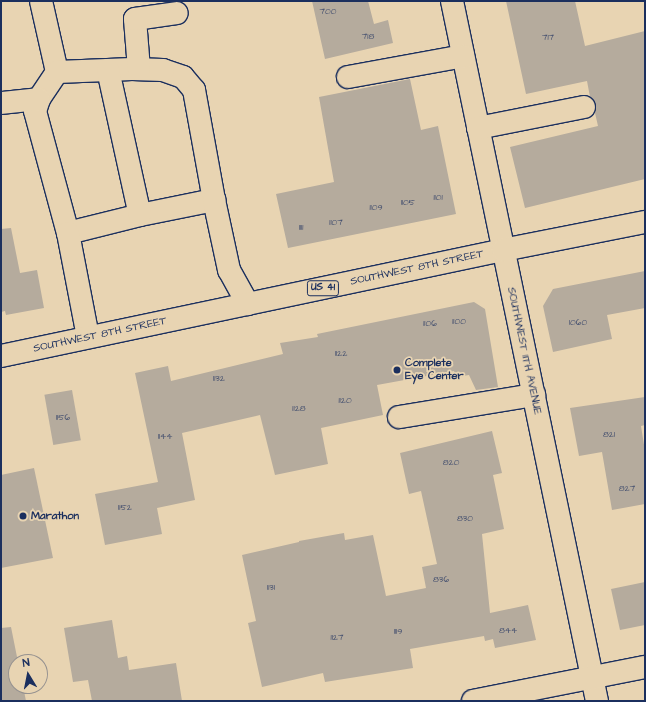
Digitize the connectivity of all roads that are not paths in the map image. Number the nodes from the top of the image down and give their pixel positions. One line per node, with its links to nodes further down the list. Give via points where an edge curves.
1 (41, 1): 7 (street)
2 (452, 1): 4 (street, SOUTHWEST 11TH AVENUE)
3 (177, 13): 5 (street, via 135,19)
4 (463, 56): 8 (street); 12 (street, SOUTHWEST 11TH AVENUE)
5 (139, 69): 6 (street); 13 (street, via 163,70 182,77 194,90)
6 (108, 70): 7 (street); 14 (street)
7 (57, 72): 9 (street)
8 (348, 77)
9 (38, 99): 10 (street); 16 (street, via 35,111)
10 (1, 103)
11 (584, 107): 12 (street)
12 (478, 128): 17 (street, SOUTHWEST 11TH AVENUE)
13 (214, 200): 14 (street); 18 (street, via 229,270)
14 (140, 215): 16 (street)
15 (645, 222): 17 (street, SOUTHWEST 8TH STREET / US 41)
16 (68, 233): 19 (street)
17 (503, 250): 18 (street, SOUTHWEST 8TH STREET / US 41); 21 (street, SOUTHWEST 11TH AVENUE)
18 (248, 304): 19 (street, SOUTHWEST 8TH STREET / US 41)
19 (88, 337): 20 (street, SOUTHWEST 8TH STREET / US 41)
20 (1, 356)
21 (534, 395): 22 (street); 24 (street, SOUTHWEST 11TH AVENUE)
22 (399, 417)
23 (645, 667): 24 (street)
24 (592, 678): 25 (street); 26 (street, SOUTHWEST 11TH AVENUE)
25 (474, 701)
26 (596, 701)

